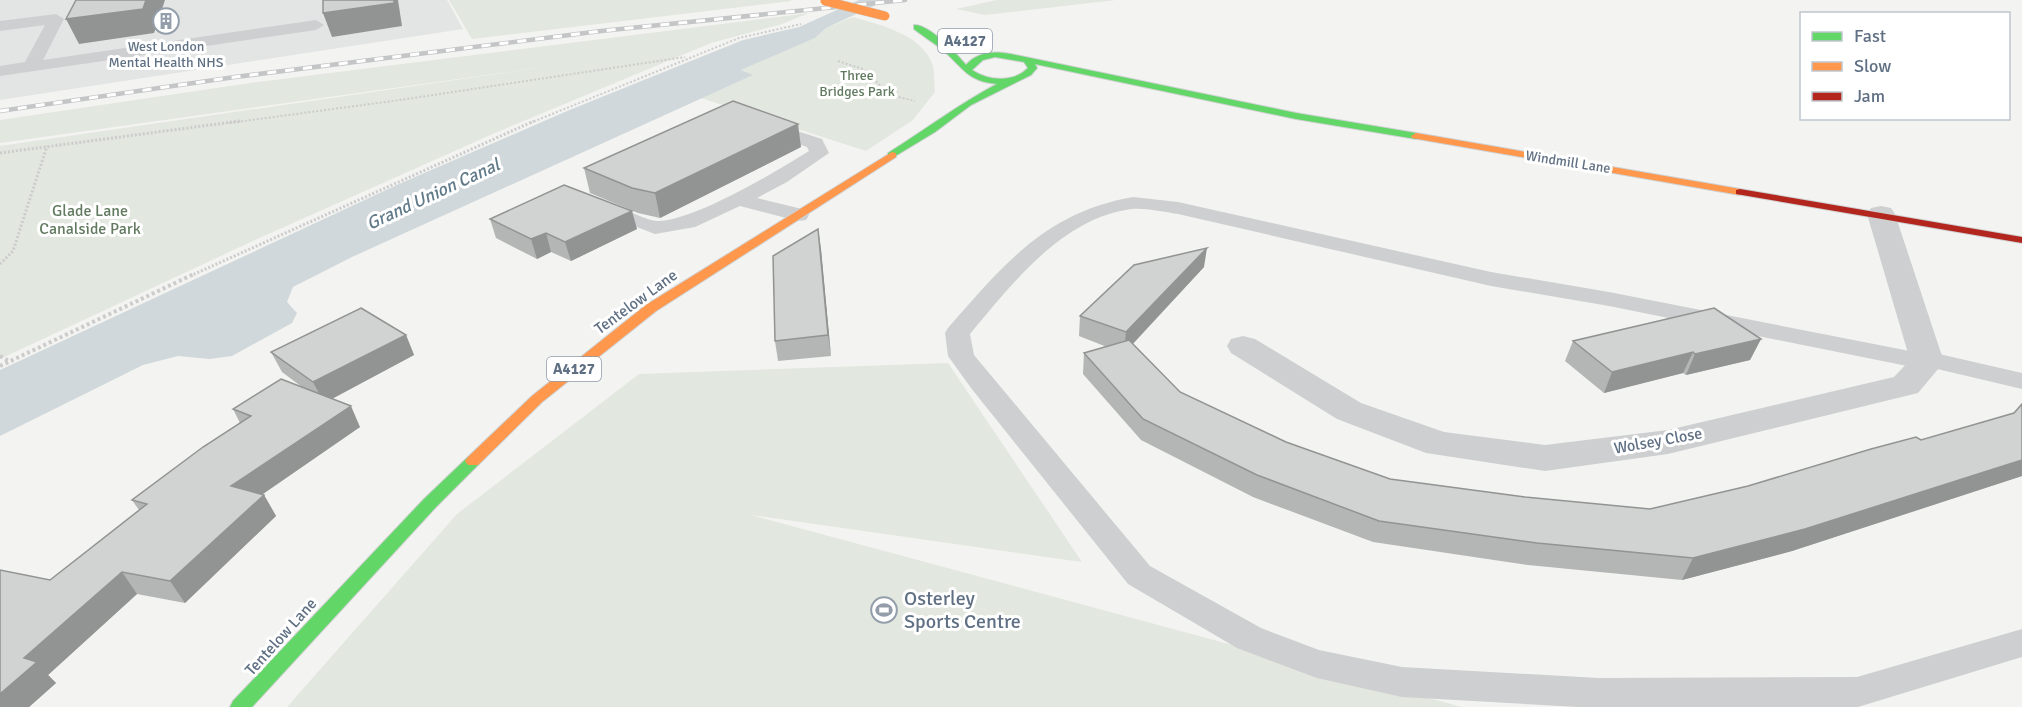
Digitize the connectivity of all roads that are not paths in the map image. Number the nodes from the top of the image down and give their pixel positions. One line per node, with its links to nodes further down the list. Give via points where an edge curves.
1 (823, 1): 4 (main road, A4127, bridge)
2 (316, 25): 8 (lane)
3 (0, 26): 8 (lane, via 56,19)
4 (917, 27): 5 (main road, A4127); 10 (main road, A4127)
5 (951, 37)
6 (973, 43): 7 (main road, Windmill Lane / A4127)
7 (1020, 58): 10 (main road, A4127, via 981,58 970,63); 11 (main road, via 1033,68); 12 (main road, Windmill Lane)
8 (30, 66): 9 (lane)
9 (0, 71)
10 (972, 73): 13 (main road, A4127, via 997,81); 14 (main road, A4127)
11 (1028, 74): 12 (main road, Windmill Lane); 13 (main road, A4127)
12 (1115, 76): 18 (main road, Windmill Lane, via 1296,116)
13 (1014, 80): 14 (main road, Tentelow Lane / A4127)
14 (968, 104): 19 (main road, Tentelow Lane / A4127)
15 (746, 120): 16 (lane, via 815,143 819,153)
16 (738, 199): 17 (lane, via 698,218 656,228); 19 (lane)
17 (585, 200)
18 (1881, 214): 20 (main road, Windmill Lane); 22 (street)
19 (798, 216): 25 (main road, Tentelow Lane / A4127, via 651,308 537,399 430,503)
20 (2022, 240)
21 (1243, 346): 22 (street, Wolsey Close, via 1349,411 1439,444 1545,458 1668,442 1906,385)
22 (1927, 361): 23 (lane); 24 (lane, via 1491,279 1178,208 1132,203 1076,222 1040,244 957,333 961,356 980,382 1139,575 1249,638 1317,664 1402,682 1599,693 1857,692)
23 (2022, 381)
24 (2022, 643)
25 (240, 707)

